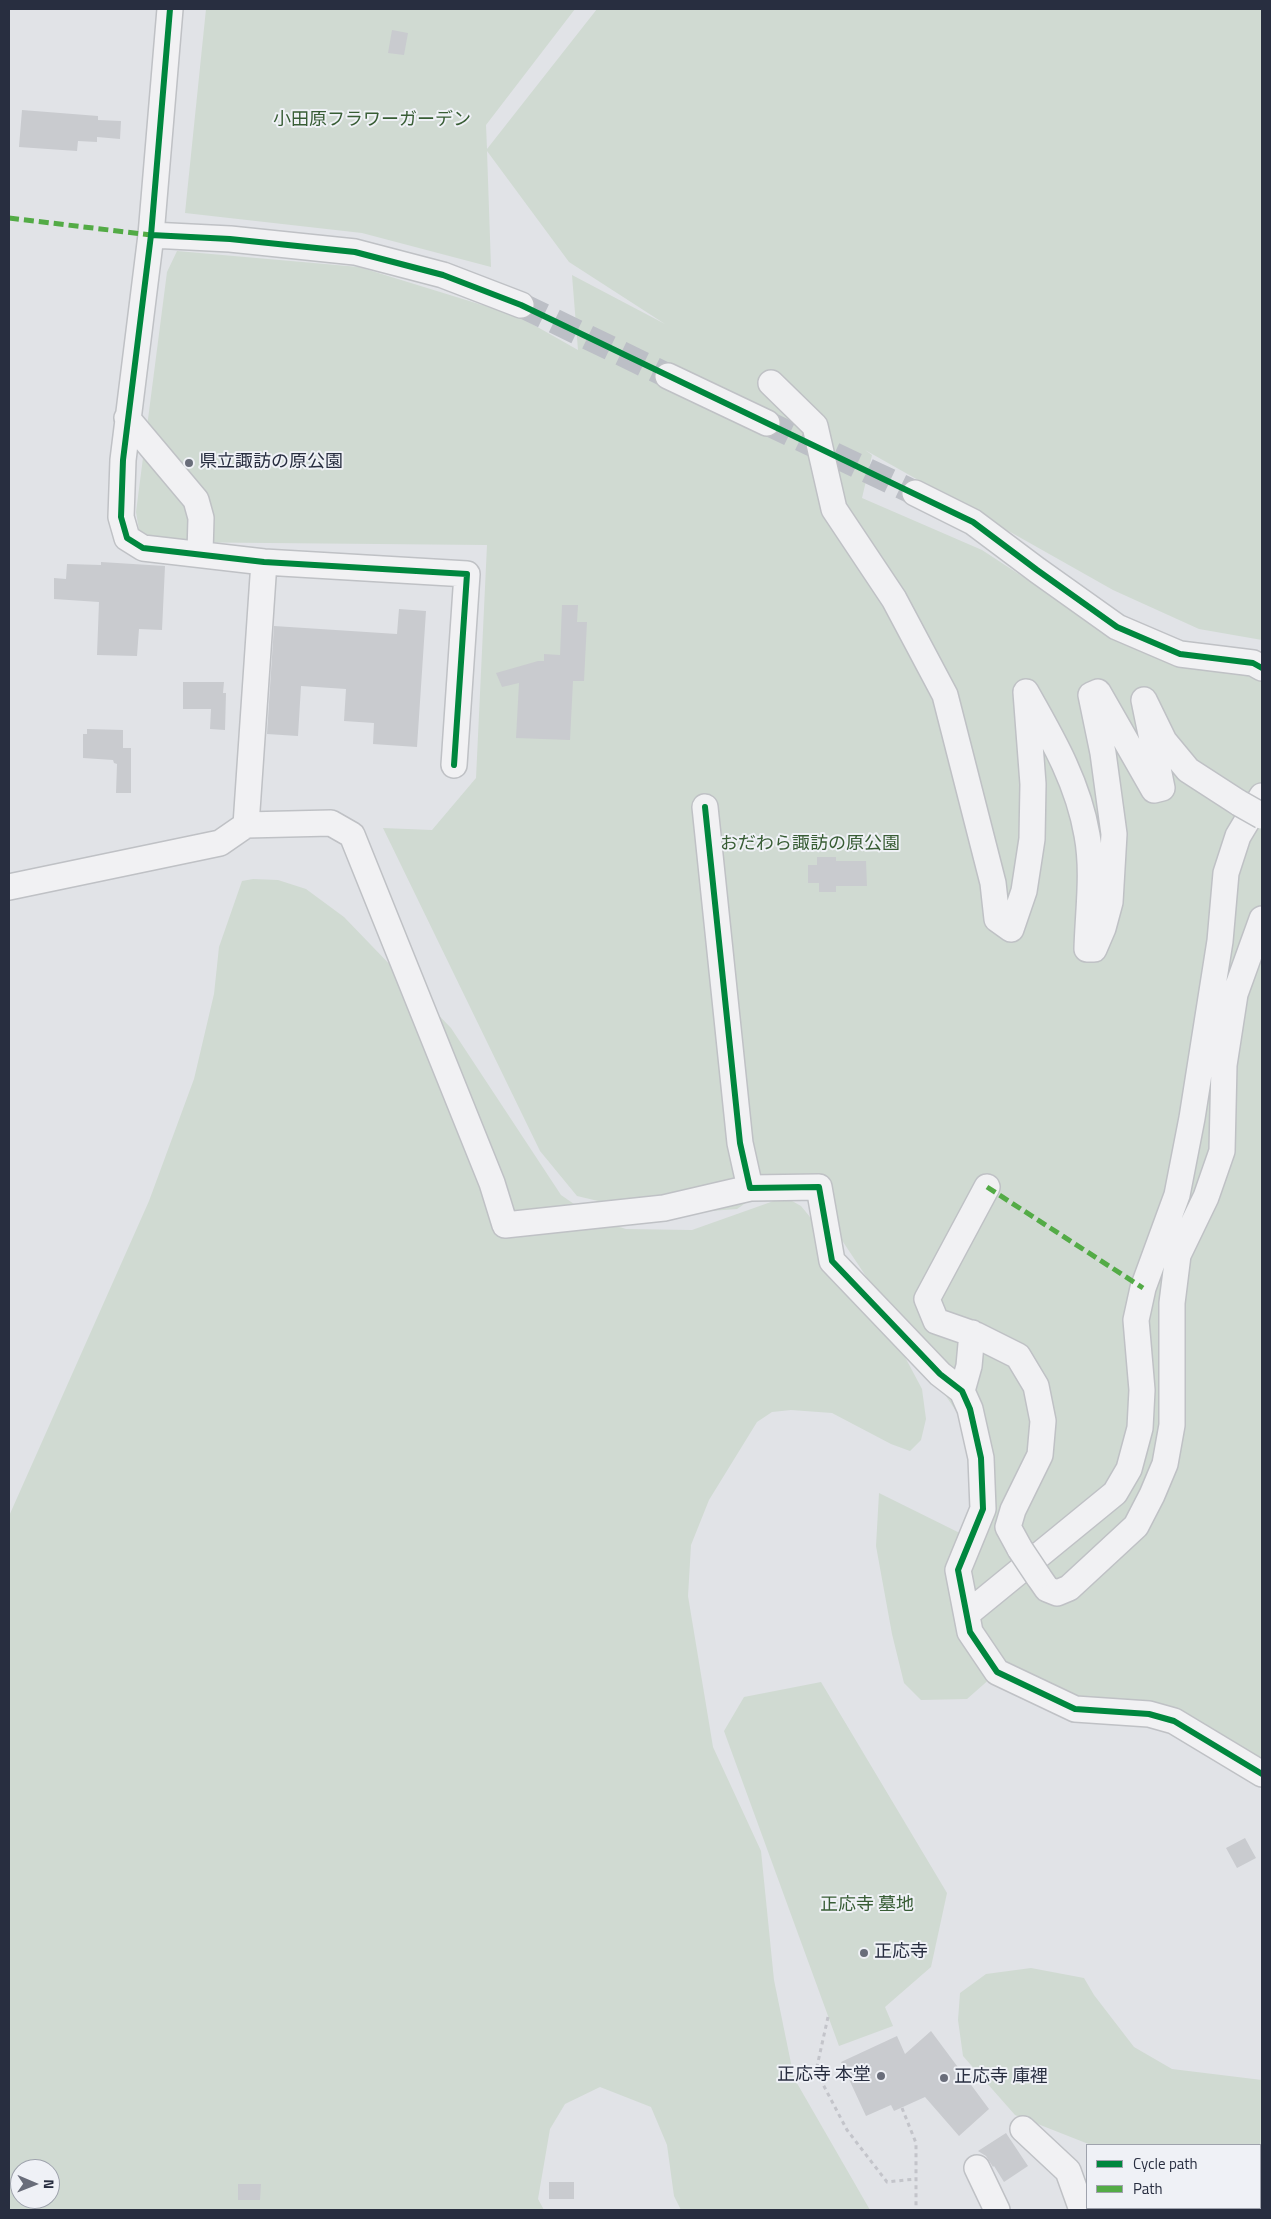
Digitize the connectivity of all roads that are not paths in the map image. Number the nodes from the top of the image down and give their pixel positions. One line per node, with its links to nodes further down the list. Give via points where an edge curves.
1 (170, 9): 2 (street)
2 (151, 235): 3 (street, via 230,239 355,252 443,274); 6 (street)
3 (521, 305)
4 (668, 376): 7 (street)
5 (771, 383): 15 (street, bridge, via 815,426 834,509 894,599 945,695 994,883 997,919 1002,924 1011,929 1024,891 1032,839 1033,784 1026,692 1058,748 1079,801 1088,845 1087,949 1094,949 1110,902 1114,834 1091,695 1098,692 1154,790 1162,788 1144,700 1164,741 1188,770)
6 (126, 418): 9 (street, via 196,500 201,518); 9 (street, via 121,517 127,538 143,548)
7 (767, 423)
8 (915, 493): 11 (street, via 973,522 1117,627 1180,654 1253,663)
9 (200, 553): 10 (street)
10 (264, 562): 12 (street, via 468,574); 16 (street)
11 (1262, 668)
12 (454, 765)
13 (1262, 796): 23 (street, via 1238,836 1226,873 1220,941 1177,1195 1143,1288 1136,1320 1142,1390 1140,1428 1129,1469 1115,1493)
14 (705, 807): 20 (street, via 740,1142)
15 (1262, 816)
16 (246, 825): 17 (street, via 220,843); 20 (street, via 331,823 352,836 492,1183 504,1225 664,1208)
17 (9, 887)
18 (1262, 919): 21 (street, bridge, via 1235,994 1224,1065 1222,1151 1206,1197 1178,1255 1172,1303 1172,1425 1165,1464 1136,1526 1069,1588 1057,1593 1046,1589 1008,1527 1040,1454 1043,1420 1036,1386 1018,1356)
19 (987, 1187): 21 (street, via 927,1299 936,1320)
20 (750, 1188): 22 (street, via 819,1187 832,1260 940,1374)
21 (972, 1333): 22 (street, via 969,1366)
22 (962, 1391): 23 (street, via 970,1409 982,1458 983,1509 958,1570)
23 (967, 1614): 24 (street, via 970,1632 997,1672 1075,1709 1149,1714 1174,1722)
24 (1262, 1774)
25 (1023, 2129): 28 (street, via 1068,2171)
26 (977, 2168): 27 (street)
27 (996, 2210)
28 (1082, 2210)

